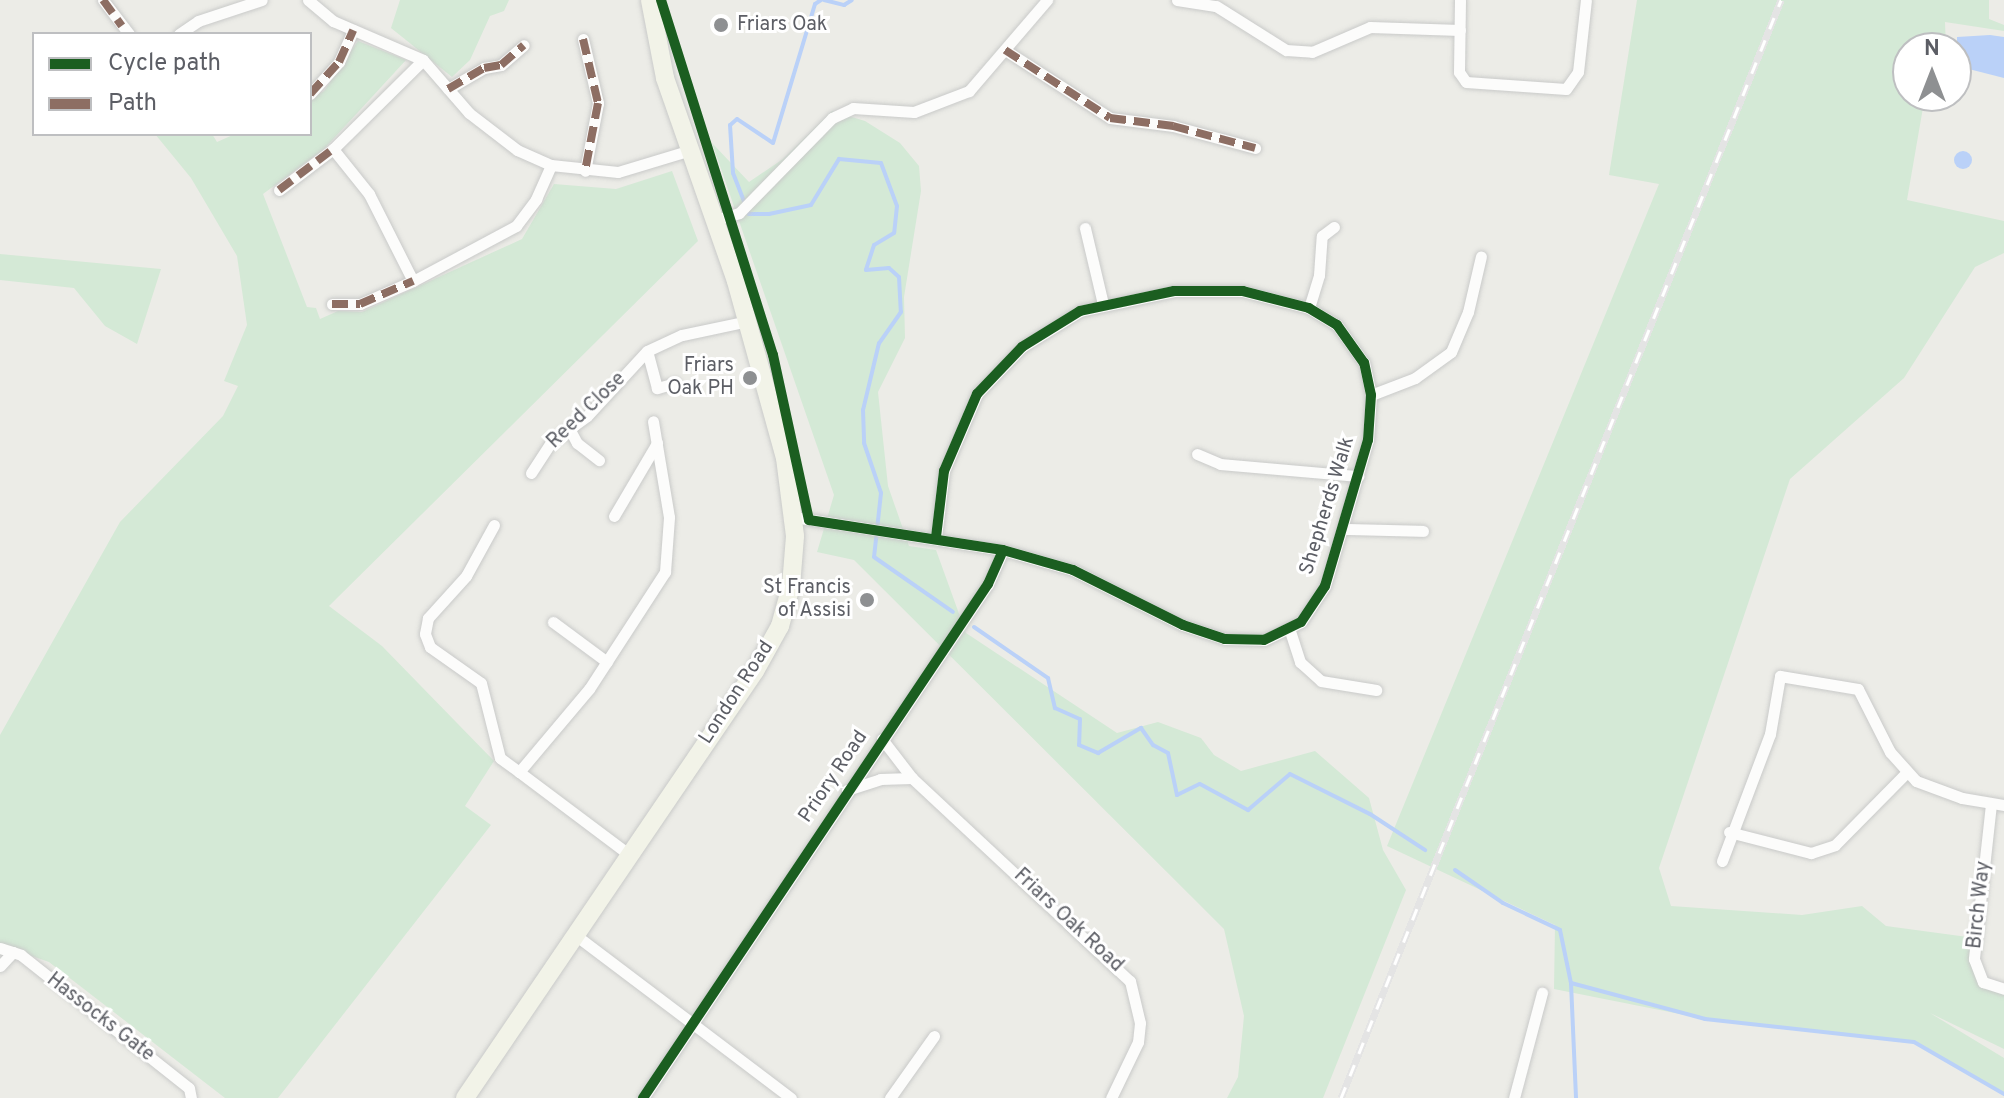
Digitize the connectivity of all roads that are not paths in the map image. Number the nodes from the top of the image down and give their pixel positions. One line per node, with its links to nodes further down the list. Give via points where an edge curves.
1 (103, 0): 10 (street)
2 (262, 0): 13 (street, via 198,21)
3 (308, 0): 11 (street)
4 (650, 0): 22 (main road, London Road, via 665,78)
5 (1047, 0): 16 (street)
6 (1177, 0): 9 (street)
7 (1460, 0): 12 (street)
8 (1586, 0): 12 (street, via 1578,72 1566,89 1478,87 1459,72)
9 (1216, 3): 12 (street, via 1286,50 1312,52 1370,27)
10 (125, 30)
11 (353, 30): 17 (street); 19 (street, via 339,62)
12 (1460, 30)
13 (182, 32)
14 (583, 39): 24 (street, via 598,103)
15 (524, 45): 18 (street, via 501,65 484,68)
16 (1005, 50): 20 (street, via 1110,118 1173,126); 26 (street, via 969,91 936,107 914,112 853,108 832,118 746,205)
17 (423, 60): 18 (street); 21 (street)
18 (448, 89): 23 (street, via 469,113 517,150)
19 (312, 92)
20 (1255, 148)
21 (333, 149): 25 (street); 30 (street, via 369,194)
22 (691, 150): 24 (street, via 618,172); 26 (main road, London Road)
23 (551, 165): 24 (street); 30 (street, via 516,226)
24 (585, 171)
25 (279, 190)
26 (715, 220): 34 (main road, London Road)
27 (1334, 227): 33 (street, via 1322,236)
28 (1085, 228): 32 (street)
29 (1481, 256): 37 (street, via 1468,312 1451,352 1415,378)
30 (413, 281): 31 (street, via 360,304)
31 (332, 304)
32 (1103, 304): 33 (street, Shepherds Walk, via 1174,291 1243,291); 50 (street, Shepherds Walk, via 1054,323 1008,358 977,394 944,471)
33 (1309, 308): 37 (street, Shepherds Walk, via 1337,325 1364,363)
34 (748, 321): 35 (street, Reed Close, via 682,335); 46 (main road, London Road, via 785,458)
35 (647, 351): 36 (street, Reed Close, via 657,388); 39 (street, Reed Close)
36 (675, 383)
37 (1371, 395): 44 (street, Shepherds Walk, via 1368,440)
38 (653, 421): 40 (street)
39 (570, 430): 42 (street, via 577,443); 43 (street, Reed Close, via 551,442)
40 (657, 443): 45 (street); 54 (street, via 669,517 665,572)
41 (1197, 454): 44 (street, via 1220,464)
42 (599, 460)
43 (531, 473)
44 (1358, 476): 48 (street, Shepherds Walk)
45 (614, 516)
46 (794, 517): 50 (street); 64 (main road, London Road, via 791,586 780,626 755,671)
47 (494, 525): 57 (street, via 466,576 428,618 425,634 430,647 481,683 500,758)
48 (1343, 529): 49 (street); 53 (street, Shepherds Walk, via 1325,586)
49 (1423, 531)
50 (936, 537): 51 (street)
51 (1003, 550): 53 (street, via 1073,570 1183,625 1225,639 1264,640); 56 (street, Priory Road, via 988,584)
52 (553, 622): 54 (street)
53 (1290, 631): 55 (street, via 1300,662 1321,681)
54 (607, 662): 57 (street)
55 (1376, 690)
56 (882, 739): 59 (street, Friars Oak Road); 60 (street, Priory Road)
57 (519, 772): 64 (street)
58 (1906, 773): 61 (street, via 1934,789); 63 (street, via 1835,845 1811,853); 63 (street, via 1858,689 1780,676 1770,734)
59 (912, 778): 60 (street, via 880,779); 79 (street, Friars Oak Road, via 1130,981 1140,1023 1138,1042)
60 (847, 790): 72 (street, Priory Road)
61 (1991, 804): 62 (street); 70 (street, Birch Way, via 1974,959 1983,982)
62 (2004, 805)
63 (1729, 832): 65 (street)
64 (627, 853): 66 (main road, London Road)
65 (1722, 861)
66 (574, 934): 72 (street); 75 (main road, London Road)
67 (0, 948): 68 (street, Hassocks Gate)
68 (13, 952): 69 (street); 74 (street, Hassocks Gate, via 189,1088)
69 (0, 966)
70 (2004, 989)
71 (1542, 993): 80 (street)
72 (693, 1023): 76 (street, Priory Road); 77 (street)
73 (934, 1036): 78 (street)
74 (191, 1098)
75 (465, 1098)
76 (643, 1098)
77 (791, 1098)
78 (890, 1098)
79 (1111, 1098)
80 (1514, 1098)

